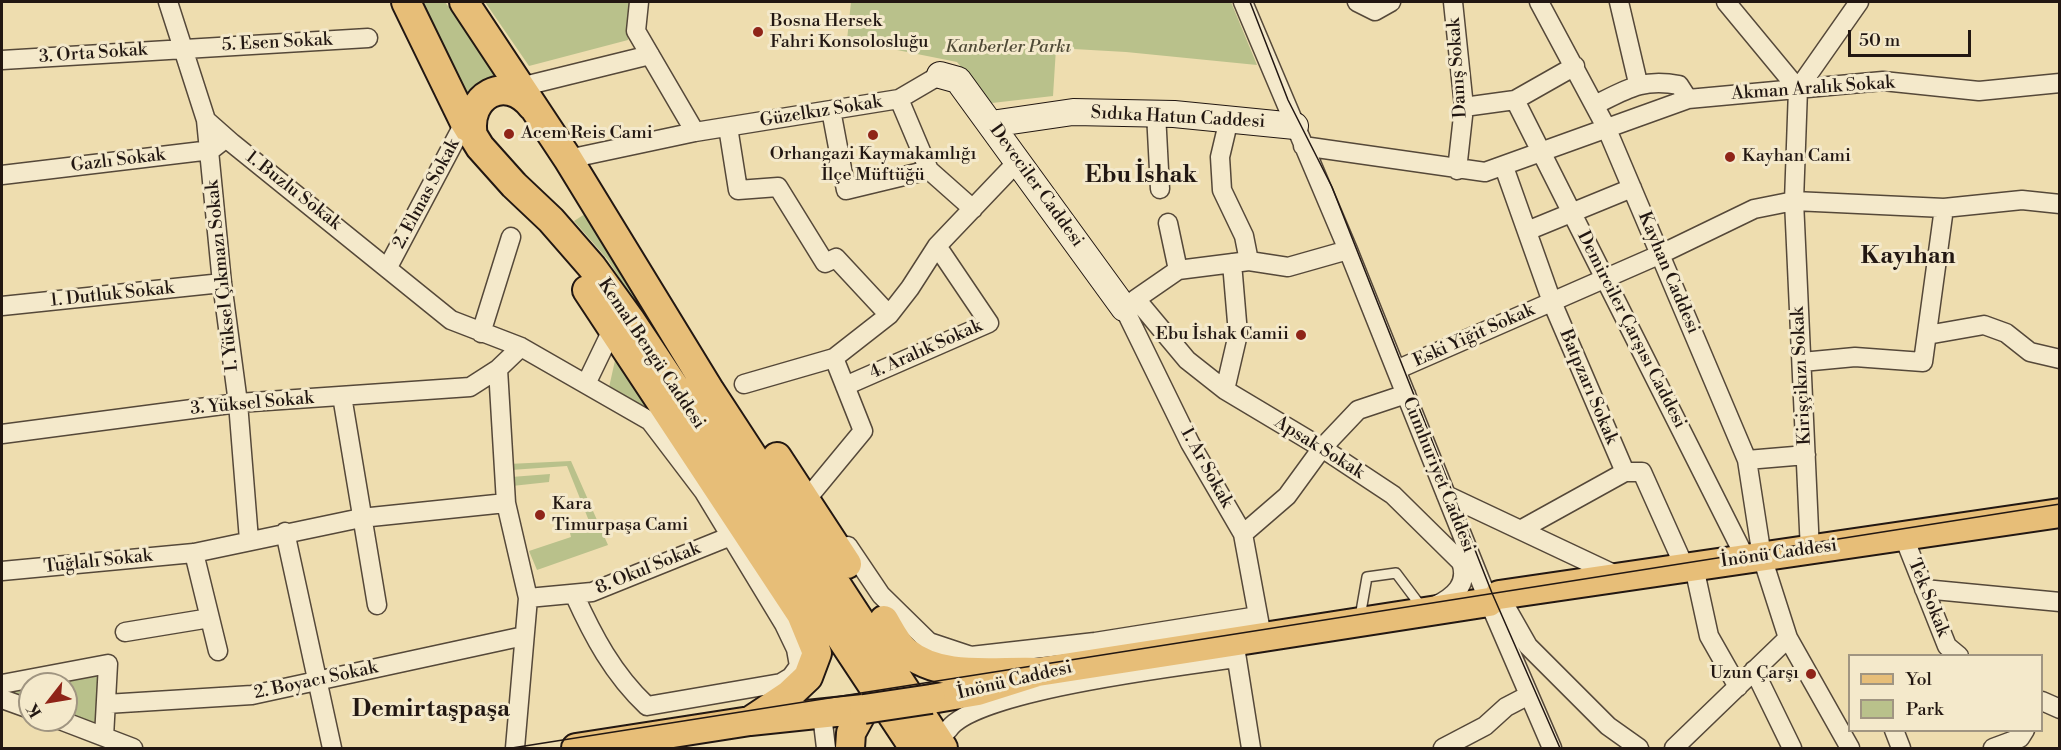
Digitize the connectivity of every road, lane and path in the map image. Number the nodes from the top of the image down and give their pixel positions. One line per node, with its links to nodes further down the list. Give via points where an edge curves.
1 (168, 2): 14 (street)
2 (406, 2): 32 (main road, Kemal Bengü Caddesi)
3 (464, 2): 22 (main road, Kemal Bengü Caddesi)
4 (639, 2): 15 (street, via 636,31)
5 (1243, 2): 37 (street, Cumhuriyet Caddesi)
6 (1357, 2): 7 (street, via 1375,11)
7 (1391, 2)
8 (1453, 2): 27 (street, Danış Sokak)
9 (1539, 2): 17 (street, Kayhan Caddesi)
10 (1619, 2): 20 (street)
11 (1726, 2): 21 (street)
12 (1859, 2): 21 (street)
13 (368, 38): 14 (street, 5. Esen Sokak)
14 (185, 48): 16 (street, 3. Orta Sokak); 31 (street)
15 (650, 55): 22 (street); 36 (street)
16 (2, 60)
17 (1575, 66): 25 (street); 26 (street, Kayhan Caddesi)
18 (940, 75): 23 (street, Güzelkız Sokak); 33 (main road, Deveciler Caddesi, via 958,80)
19 (2060, 82): 21 (street, Akman Aralık Sokak, via 1979,91 1883,81)
20 (1638, 83): 24 (street, via 1660,81 1679,85); 26 (street)
21 (1798, 89): 24 (street, Akman Aralık Sokak); 50 (street, Kirişçikızı Sokak)
22 (520, 95): 32 (main road, via 495,91); 41 (main road, Kemal Bengü Caddesi)
23 (899, 99): 28 (street, Güzelkız Sokak); 44 (street)
24 (1688, 99): 35 (street, Akman Aralık Sokak)
25 (1515, 100): 27 (street); 40 (street, Demirciler Çarşısı Caddesi)
26 (1595, 105): 35 (street, Kayhan Caddesi)
27 (1464, 107): 45 (street, Danış Sokak)
28 (831, 110): 34 (street, Güzelkız Sokak); 44 (street, via 846,190)
29 (1156, 113): 30 (main road, Sıdıka Hatun Caddesi); 33 (main road, Sıdıka Hatun Caddesi, via 1073,112); 49 (street)
30 (1229, 119): 37 (main road, Sıdıka Hatun Caddesi); 62 (street, via 1220,158 1222,190 1244,236)
31 (206, 120): 38 (street, 1. Buzlu Sokak); 39 (street, 1. Yüksel Çıkmazı Sokak)
32 (471, 120): 54 (main road, Kemal Bengü Caddesi); 63 (street, 2. Elmas Sokak)
33 (991, 124): 42 (main road, Deveciler Caddesi)
34 (728, 127): 36 (street, Güzelkız Sokak); 71 (street, via 738,190 778,187 825,263 836,258)
35 (1606, 127): 40 (street, Akman Aralık Sokak); 48 (street, Kayhan Caddesi)
36 (695, 132): 41 (street, Güzelkız Sokak)
37 (1299, 136): 45 (street, Akman Aralık Sokak); 60 (street, Cumhuriyet Caddesi)
38 (232, 142): 39 (street, Gazlı Sokak, via 220,143); 63 (street, 1. Buzlu Sokak)
39 (211, 150): 46 (street, Gazlı Sokak); 66 (street, 1. Yüksel Çıkmazı Sokak)
40 (1541, 151): 43 (street, Akman Aralık Sokak); 55 (street, Demirciler Çarşısı Caddesi)
41 (568, 159): 47 (main road, Kemal Bengü Caddesi)
42 (1018, 160): 53 (street); 69 (main road, Deveciler Caddesi)
43 (1504, 167): 45 (street, Akman Aralık Sokak, via 1485,172); 57 (street, Batpzarı Sokak)
44 (929, 170): 53 (street)
45 (1457, 170)
46 (2, 175)
47 (583, 184): 54 (main road, via 587,199 581,214 567,222); 68 (main road, Kemal Bengü Caddesi)
48 (1632, 188): 55 (street); 61 (street, Kayhan Caddesi)
49 (1160, 189)
50 (1794, 201): 52 (street, Eski Yiğit Sokak); 61 (street, Eski Yiğit Sokak, via 1754,209); 78 (street, Kirişçikızı Sokak)
51 (2060, 204): 52 (street, Eski Yiğit Sokak, via 2022,200)
52 (1944, 208): 74 (street)
53 (973, 209): 59 (street)
54 (543, 212): 72 (main road); 151 (main road, Kemal Bengü Caddesi, via 592,267 631,321)
55 (1572, 212): 57 (street); 65 (street, Demirciler Çarşısı Caddesi)
56 (1168, 223): 64 (street)
57 (1527, 231): 67 (street, Batpzarı Sokak)
58 (511, 237): 73 (street)
59 (937, 246): 71 (street); 83 (street, 4. Aralık Sokak, via 989,323)
60 (1348, 250): 62 (street, via 1288,267); 80 (street, Cumhuriyet Caddesi)
61 (1660, 254): 65 (street, Eski Yiğit Sokak); 91 (street, Kayhan Caddesi)
62 (1241, 262): 64 (street); 84 (street, via 1238,334)
63 (388, 267): 73 (street, 1. Buzlu Sokak, via 451,320)
64 (1178, 270): 69 (street)
65 (1605, 278): 67 (street, Eski Yiğit Sokak); 106 (street, Demirciler Çarşısı Caddesi)
66 (222, 283): 70 (street, 1. Dutluk Sokak); 87 (street, 1. Yüksel Çıkmazı Sokak)
67 (1552, 302): 80 (street, Eski Yiğit Sokak); 92 (street, Batpzarı Sokak)
68 (654, 303): 94 (main road); 135 (main road, Kemal Bengü Caddesi)
69 (1130, 304): 84 (street, Apsak Sokak, via 1187,360); 100 (street, 1. Ar Sokak, via 1190,443)
70 (2, 306)
71 (889, 315): 76 (street)
72 (612, 330): 81 (street); 139 (main road, via 801,614 817,653 808,677)
73 (481, 333): 75 (street, 1. Buzlu Sokak)
74 (1927, 335): 77 (street, via 1984,325 2006,333 2030,352); 78 (street, via 1923,362 1855,357)
75 (520, 347): 79 (street, 3. Yüksel Sokak); 81 (street, 1. Buzlu Sokak)
76 (834, 358): 82 (street); 83 (street)
77 (2060, 359)
78 (1802, 362): 90 (street, Kirişçikızı Sokak)
79 (498, 369): 86 (street, 3. Yüksel Sokak, via 470,387); 95 (street)
80 (1396, 370): 85 (street, Cumhuriyet Caddesi)
81 (586, 384): 102 (street, 1. Buzlu Sokak, via 650,421 704,492)
82 (744, 384)
83 (845, 386): 94 (street, via 863,431)
84 (1225, 390): 89 (street, Apsak Sokak)
85 (1406, 394): 89 (street, via 1358,410); 93 (street, Cumhuriyet Caddesi)
86 (342, 396): 87 (street, 3. Yüksel Sokak); 97 (street)
87 (238, 403): 88 (street, 3. Yüksel Sokak); 103 (street, 1. Yüksel Çıkmazı Sokak)
88 (2, 434)
89 (1322, 448): 100 (street, via 1287,496); 116 (street, Apsak Sokak, via 1393,495 1461,562 1465,574 1461,587 1447,600)
90 (1806, 455): 91 (street); 104 (street, Kirişçikızı Sokak)
91 (1747, 460): 106 (street, Kayhan Caddesi)
92 (1625, 472): 98 (street); 107 (street, via 1642,472)
93 (1446, 495): 98 (street); 113 (street, Cumhuriyet Caddesi)
94 (809, 496): 119 (street, via 899,615 929,642 972,659); 127 (main road, via 904,650 946,670)
95 (506, 503): 97 (street, Tuğlalı Sokak); 112 (street)
96 (2060, 513): 101 (main road, İnönü Caddesi)
97 (361, 518): 99 (street, Tuğlalı Sokak); 115 (street)
98 (1522, 529): 109 (street)
99 (285, 532): 103 (street, Tuğlalı Sokak); 128 (street)
100 (1244, 534): 119 (street, 1. Ar Sokak)
101 (1903, 535): 104 (main road, İnönü Caddesi); 110 (street, Tek Sokak)
102 (730, 536): 111 (street, 8. Okul Sokak, via 592,592); 111 (street, 1. Buzlu Sokak, via 796,649 800,668 781,683 647,706 613,667)
103 (249, 540): 105 (street, Tuğlalı Sokak)
104 (1810, 550): 106 (main road, İnönü Caddesi)
105 (194, 553): 108 (street, Tuğlalı Sokak); 117 (street)
106 (1754, 558): 107 (main road, İnönü Caddesi); 122 (street)
107 (1690, 567): 109 (main road, İnönü Caddesi); 130 (street, via 1709,636)
108 (2, 571)
109 (1622, 578): 113 (main road, İnönü Caddesi)
110 (1924, 588): 114 (street); 125 (street, Tek Sokak)
111 (574, 594): 112 (street, 8. Okul Sokak)
112 (528, 598): 121 (street)
113 (1494, 599): 116 (main road, İnönü Caddesi); 131 (street, Cumhuriyet Caddesi); 155 (street, via 1527,646 1608,726)
114 (2060, 602)
115 (377, 605)
116 (1425, 610): 118 (main road, İnönü Caddesi); 118 (lane, via 1396,573 1367,577)
117 (210, 618): 120 (street); 124 (street)
118 (1359, 621): 119 (main road, İnönü Caddesi)
119 (1260, 626): 123 (main road, İnönü Caddesi)
120 (125, 632)
121 (524, 636): 128 (street, 2. Boyacı Sokak); 149 (street)
122 (1788, 638): 126 (street); 138 (street)
123 (1235, 650): 127 (main road, İnönü Caddesi); 145 (street, via 987,703 954,722); 152 (street)
124 (218, 651)
125 (1946, 652)
126 (1754, 670): 130 (street); 157 (street)
127 (1038, 672): 135 (main road, İnönü Caddesi)
128 (315, 681): 133 (street, 2. Boyacı Sokak, via 252,695); 148 (street)
129 (2, 684): 133 (street, via 108,664)
130 (1738, 687): 156 (street)
131 (1529, 695): 153 (street, via 1506,707 1485,726); 154 (street, Cumhuriyet Caddesi)
132 (2, 699): 134 (street)
133 (106, 704): 144 (street)
134 (18, 705)
135 (927, 707): 136 (main road, İnönü Caddesi, bridge); 145 (main road, Kemal Bengü Caddesi)
136 (864, 709): 139 (main road, İnönü Caddesi); 146 (main road)
137 (1848, 711): 138 (street)
138 (1834, 720): 158 (street)
139 (750, 721): 150 (main road, İnönü Caddesi)
140 (823, 723): 146 (street)
141 (78, 727): 144 (street)
142 (1895, 732): 159 (street)
143 (2024, 732): 160 (street, via 2020,738)
144 (104, 737): 147 (street)
145 (946, 739)
146 (845, 746)
147 (133, 748)
148 (332, 748)
149 (515, 748)
150 (576, 748)
151 (914, 748)
152 (1251, 748)
153 (1443, 748)
154 (1552, 748)
155 (1639, 748)
156 (1674, 748)
157 (1792, 748)
158 (1850, 748)
159 (1900, 748)
160 (1993, 748)

